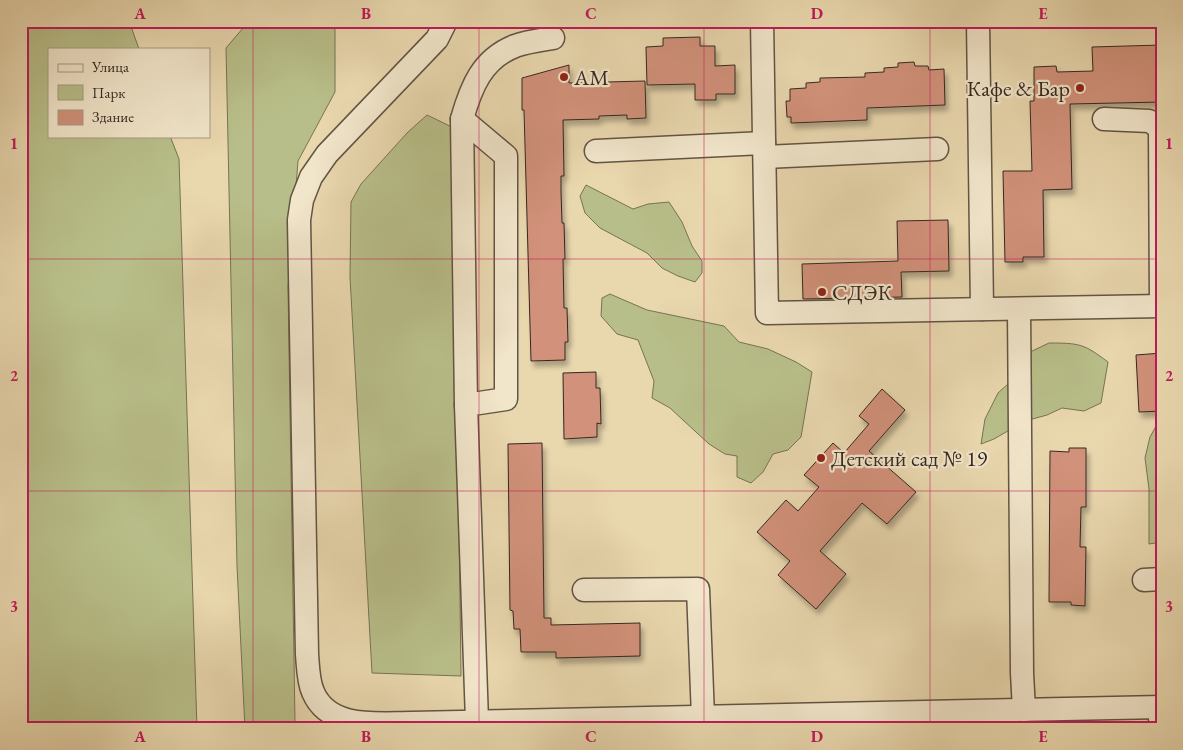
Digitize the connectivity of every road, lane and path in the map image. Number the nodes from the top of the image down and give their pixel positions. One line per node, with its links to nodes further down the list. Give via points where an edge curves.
1 (446, 21): 20 (street, via 437,39 327,154 311,178 302,200 299,220 307,654 313,693 322,706)
2 (762, 21): 7 (street)
3 (978, 21): 12 (street)
4 (553, 38): 5 (street, via 515,46 481,70 469,94)
5 (462, 119): 13 (street); 13 (street, via 506,156 506,399)
6 (1104, 120): 10 (street, via 1149,121 1160,131)
7 (765, 150): 8 (street); 9 (street); 12 (street, via 767,313)
8 (937, 150)
9 (596, 151)
10 (1162, 306): 11 (street)
11 (1019, 308): 12 (street); 15 (street)
12 (982, 309)
13 (466, 405): 18 (street)
14 (584, 590): 17 (street, via 698,589)
15 (1024, 710): 16 (street); 19 (street)
16 (1161, 714)
17 (703, 717): 19 (street); 21 (street)
18 (477, 721): 21 (street); 22 (street)
19 (868, 721)
20 (346, 722): 22 (street)
21 (566, 724)
22 (411, 726)

